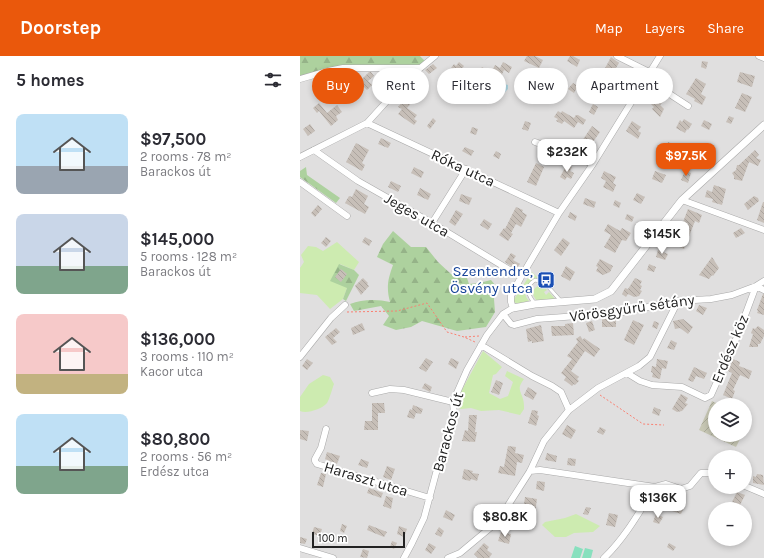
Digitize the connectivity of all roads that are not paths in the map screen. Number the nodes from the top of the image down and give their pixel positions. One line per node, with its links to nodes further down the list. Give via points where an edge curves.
1 (435, 56): 7 (street)
2 (617, 56): 8 (street)
3 (660, 56): 9 (street)
4 (758, 56): 5 (street)
5 (764, 58)
6 (372, 68): 10 (street, via 343,68)
7 (419, 68)
8 (641, 68)
9 (652, 68)
10 (300, 79)
11 (673, 96): 14 (street)
12 (385, 104): 15 (street)
13 (629, 104): 20 (street)
14 (688, 106)
15 (367, 123): 18 (street); 21 (street, Róka utca)
16 (764, 125): 23 (street, Barackos út)
17 (535, 142): 20 (street)
18 (314, 150): 19 (street); 26 (street, Jeges utca, via 358,181)
19 (300, 157)
20 (593, 164): 24 (street)
21 (466, 169): 24 (street, Róka utca); 26 (street)
22 (300, 182): 25 (street)
23 (682, 200): 27 (street); 33 (street, Barackos út, via 611,291 596,299)
24 (559, 214): 28 (street)
25 (347, 216)
26 (432, 223): 28 (street, Jeges utca)
27 (764, 230)
28 (521, 277): 36 (street, via 512,296)
29 (764, 281): 30 (street, Vörösgyűrű sétány)
30 (756, 286): 31 (street); 32 (street, Vörösgyűrű sétány, via 732,295); 40 (street, Erdész köz, via 711,395 705,398 682,387 652,385)
31 (764, 290)
32 (678, 301): 37 (street, Vörösgyűrű sétány, via 618,313 537,319 514,325); 40 (street, via 650,357)
33 (561, 302): 34 (street, Barackos út); 34 (lane, via 544,282 535,280 528,287 528,292)
34 (535, 304): 36 (street, Barackos út)
35 (345, 306): 39 (street, via 331,318)
36 (513, 308): 37 (street, Barackos út)
37 (503, 314): 38 (street, Barackos út)
38 (481, 345): 42 (street, Barackos út); 43 (street, via 561,392)
39 (300, 356)
40 (626, 373): 43 (street, via 594,391)
41 (372, 393): 42 (street, via 390,389 404,390)
42 (453, 402): 50 (street, Barackos út, via 452,428)
43 (569, 410): 45 (street, via 544,441)
44 (326, 429): 50 (street, Haraszt utca, via 315,459 317,464)
45 (530, 471): 47 (street, via 540,470); 54 (street, via 502,518 460,553)
46 (708, 473): 47 (street, via 701,473 690,486 681,489 666,484)
47 (655, 487): 55 (street, via 612,551)
48 (752, 489): 49 (street)
49 (764, 494)
50 (430, 498): 53 (street, Barackos út, via 421,524)
51 (300, 548): 52 (street)
52 (333, 558)
53 (404, 558)
54 (448, 558)
55 (604, 558)

